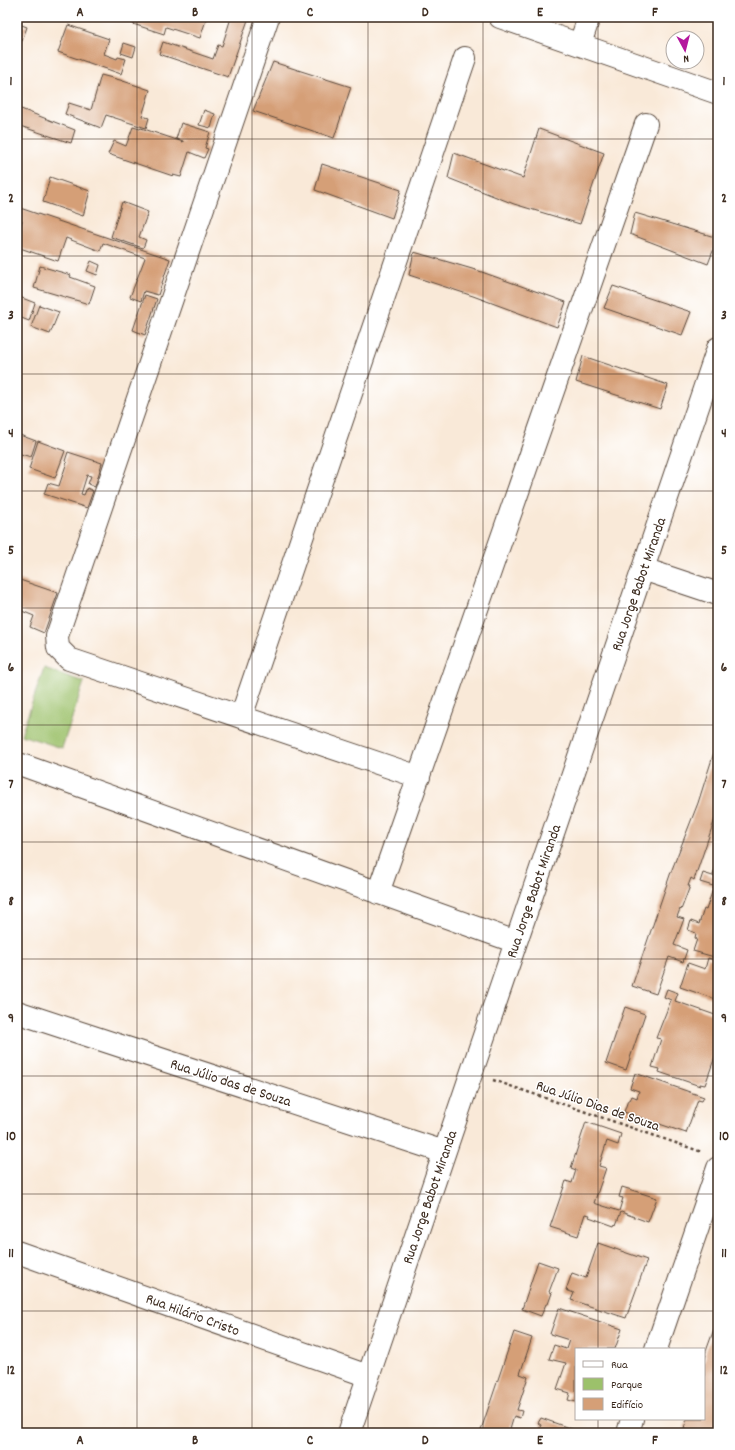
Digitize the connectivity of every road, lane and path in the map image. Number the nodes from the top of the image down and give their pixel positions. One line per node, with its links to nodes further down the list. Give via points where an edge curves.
1 (268, 17): 11 (street, via 57,636 58,648 69,659)
2 (500, 17): 4 (street)
3 (589, 17): 4 (street)
4 (580, 44): 6 (street)
5 (465, 58): 11 (street)
6 (718, 93)
7 (646, 124): 13 (street)
8 (718, 348): 9 (street, Rua Jorge Babot Miranda)
9 (643, 569): 10 (street); 15 (street, Rua Jorge Babot Miranda)
10 (718, 594)
11 (241, 717): 13 (street)
12 (22, 765): 14 (street)
13 (419, 777): 14 (street)
14 (378, 893): 15 (street)
15 (516, 942): 17 (street, Rua Jorge Babot Miranda)
16 (17, 1012): 18 (street, Rua Júlio das de Souza)
17 (471, 1073): 18 (street, Rua Jorge Babot Miranda); 19 (path, Rua Júlio Dias de Souza)
18 (444, 1152): 22 (street, Rua Jorge Babot Miranda)
19 (711, 1160): 21 (street)
20 (17, 1252): 22 (street, Rua Hilário Cristo)
21 (656, 1348)
22 (368, 1376): 24 (street, Rua Jorge Babot Miranda)
23 (632, 1420): 25 (street)
24 (349, 1433)
25 (628, 1433)

